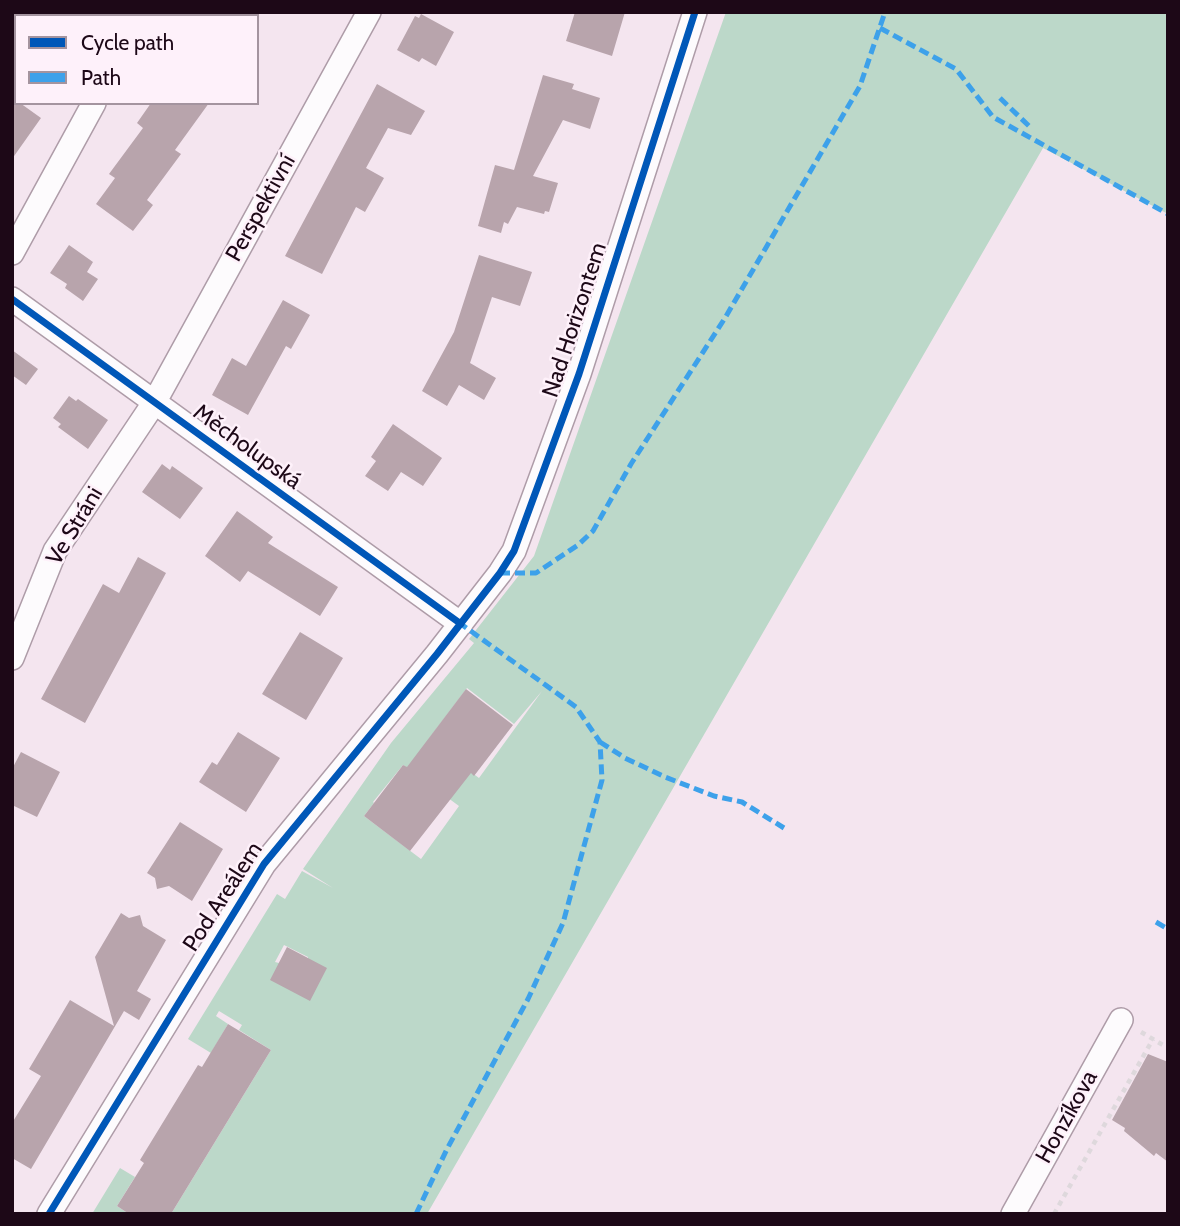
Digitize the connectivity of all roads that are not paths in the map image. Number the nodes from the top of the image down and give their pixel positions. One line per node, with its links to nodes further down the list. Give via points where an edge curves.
1 (369, 12): 6 (street, Perspektivní)
2 (695, 12): 7 (street, Nad Horizontem, via 579,374 514,551)
3 (93, 105): 4 (street)
4 (12, 253)
5 (12, 299): 6 (street, Měcholupská)
6 (154, 403): 7 (street, Měcholupská); 8 (street, Ve Stráni, via 55,551)
7 (461, 624): 10 (street, Pod Areálem, via 264,864)
8 (12, 658)
9 (1121, 1020): 11 (street, Honzíkova)
10 (49, 1214)
11 (1013, 1214)

